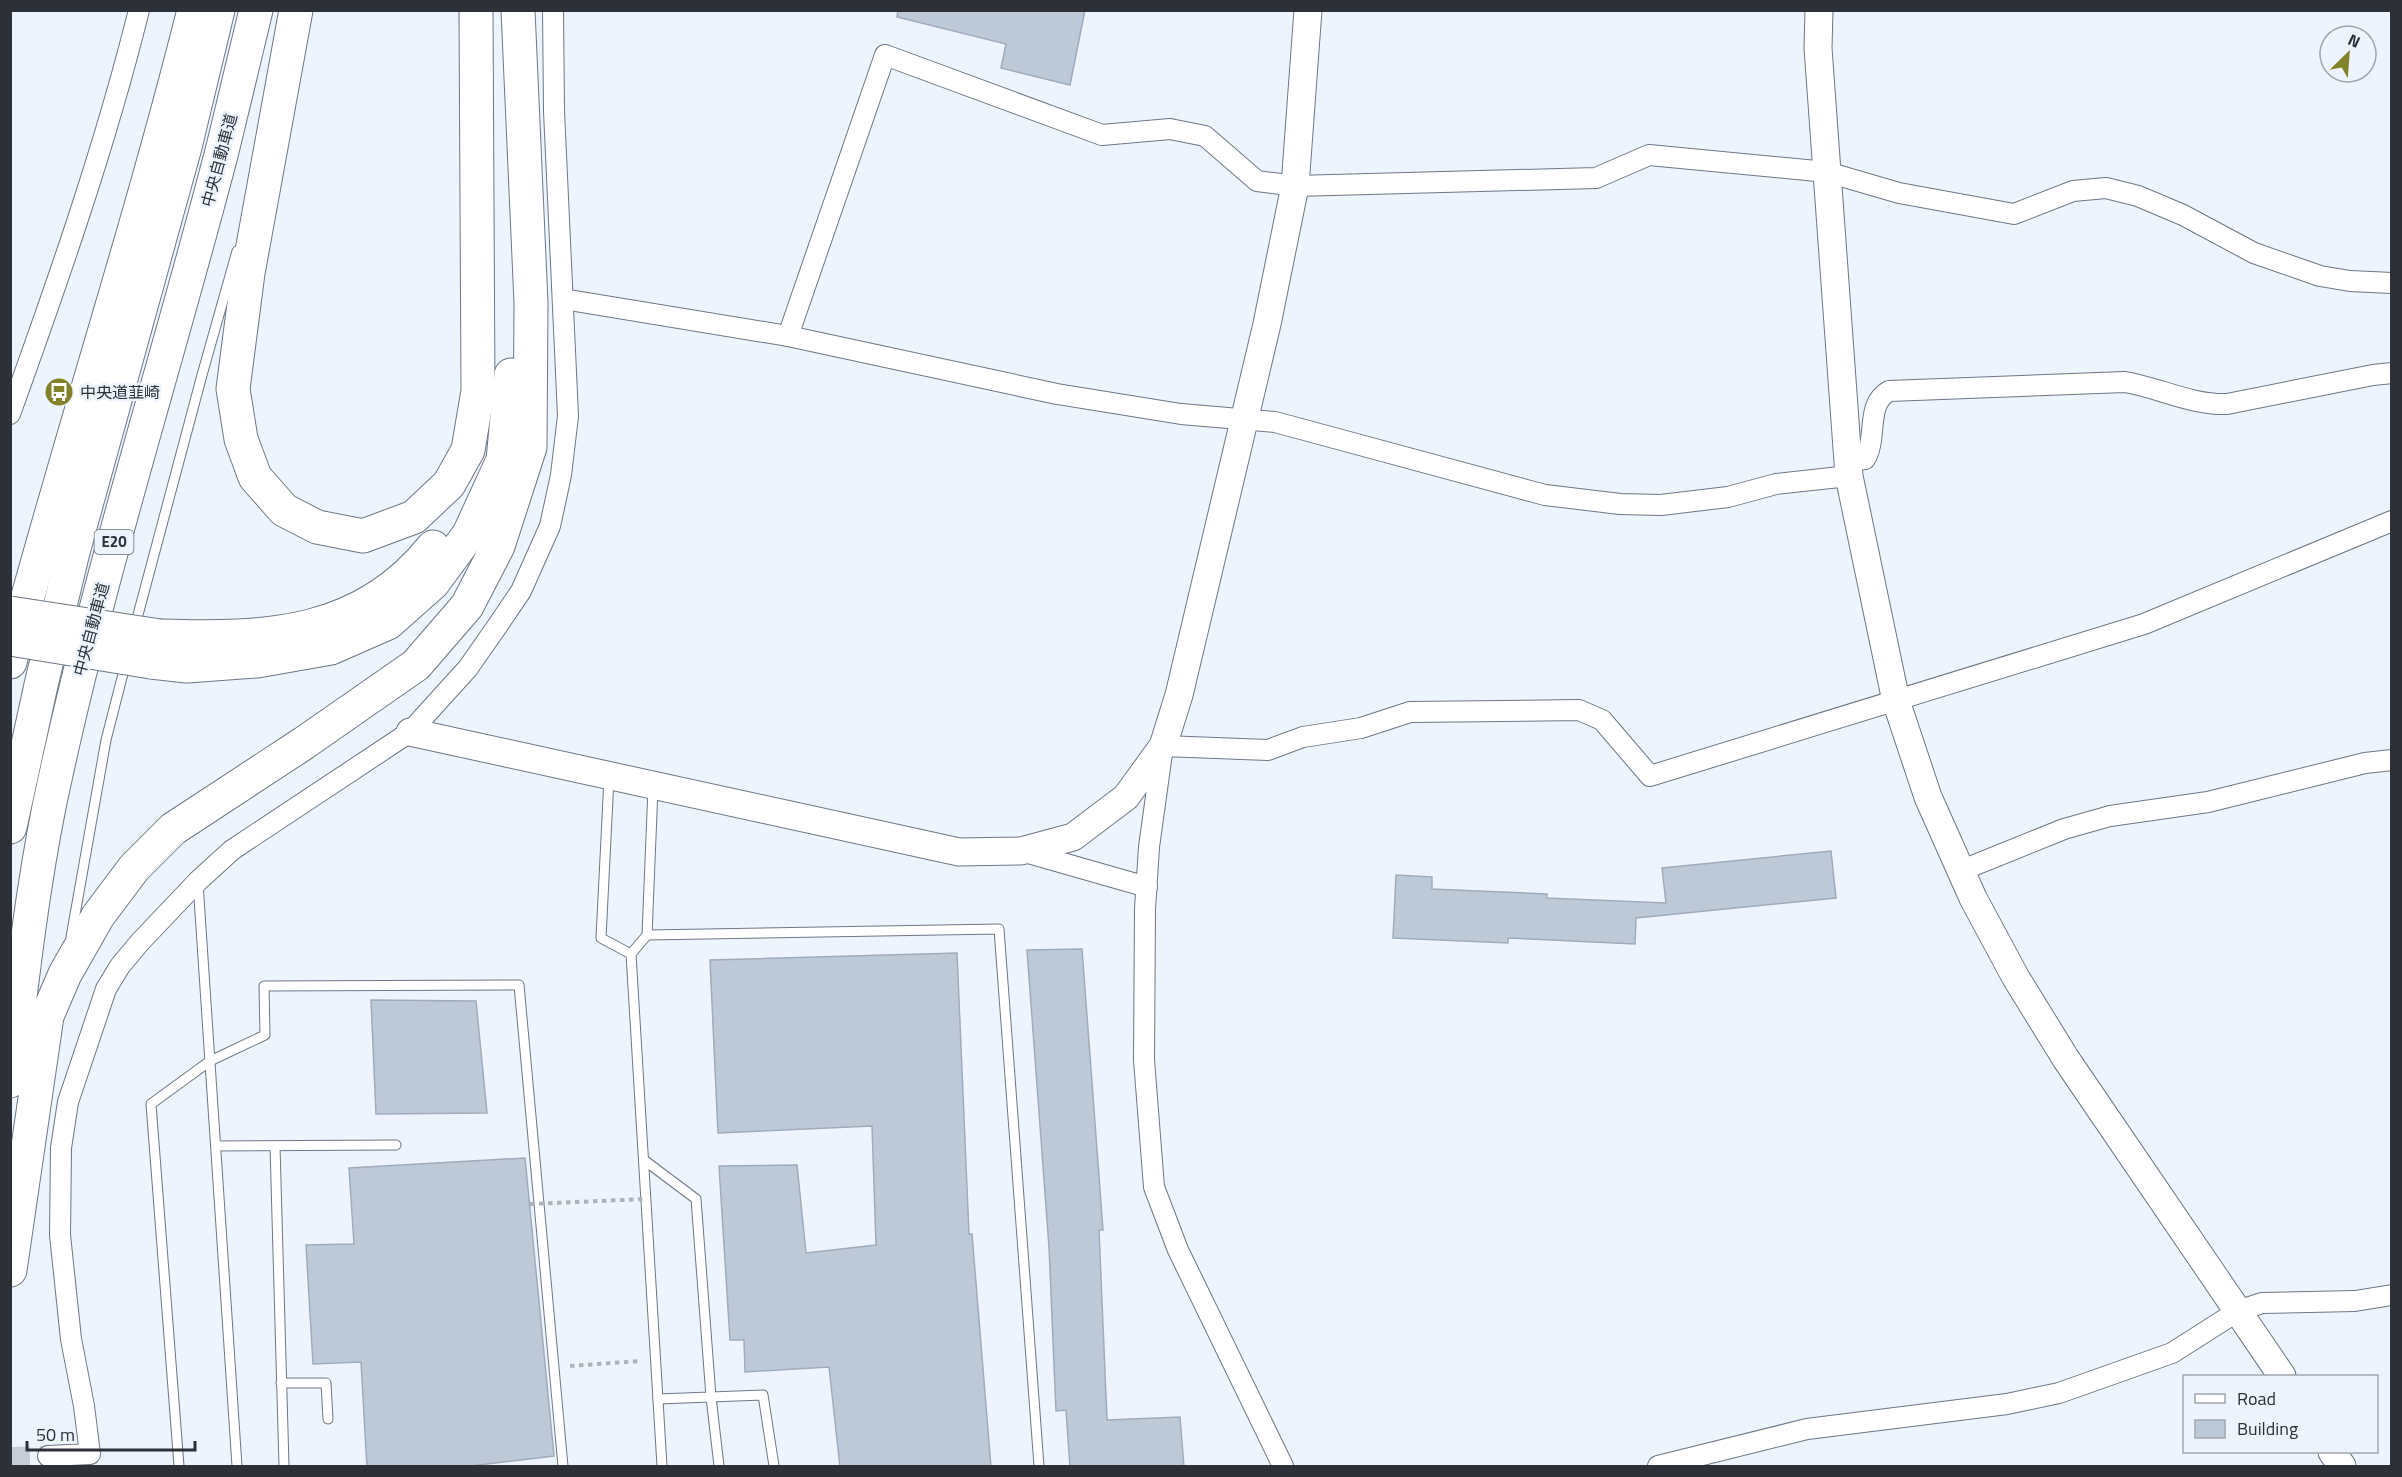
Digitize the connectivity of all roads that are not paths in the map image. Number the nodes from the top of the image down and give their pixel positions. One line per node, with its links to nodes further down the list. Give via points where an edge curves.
1 (139, 10): 20 (street, via 68,251)
2 (194, 10): 15 (highway)
3 (218, 10): 36 (highway, E20, via 185,147 74,552)
4 (256, 10): 45 (highway, 中央自動車道 / E20, via 221,156 75,692 49,810)
5 (296, 10): 13 (highway)
6 (477, 10): 13 (highway, via 478,391 468,450 449,484 414,517 363,536 317,527 284,510 255,477 241,439 233,389); 28 (highway, via 498,371 487,455 462,512 414,571 372,603 312,627)
7 (516, 10): 28 (highway, via 515,320 503,460 469,534 433,583 388,623 331,648 257,661 187,666); 43 (highway, via 531,303 530,447 498,546 467,606 416,665 173,829 134,868 98,916)
8 (553, 10): 16 (street)
9 (1308, 10): 12 (street)
10 (1819, 10): 11 (street)
11 (1827, 172): 12 (street, via 1649,155 1596,178); 14 (street, via 1899,193 2014,214 2073,191 2106,188 2138,196 2254,253 2320,276); 22 (street)
12 (1295, 186): 17 (street, via 1257,180 1205,136 1170,129 1102,135 885,55); 21 (street)
13 (262, 197): 28 (lane, via 235,257)
14 (2391, 283)
15 (117, 286): 18 (lane); 25 (highway)
16 (563, 299): 17 (street); 31 (street, via 568,416 550,526 521,591 498,625 468,668)
17 (788, 336): 21 (street, via 1057,394 1181,414)
18 (88, 350)
19 (2391, 374): 22 (street, via 2227,404 2186,400 2147,385 2125,382 1889,391 1880,396 1875,407 1872,448 1865,459)
20 (10, 414)
21 (1244, 419): 22 (street, via 1275,422 1545,495 1620,504 1672,504 1728,497); 32 (street, via 1179,695)
22 (1849, 469): 30 (street)
23 (53, 471): 25 (lane)
24 (2391, 521): 30 (street, via 2144,624)
25 (41, 548): 29 (highway)
26 (10, 613): 28 (highway, bridge)
27 (10, 639): 28 (highway, bridge)
28 (143, 646): 43 (lane, via 106,740)
29 (10, 662)
30 (1896, 701): 32 (street, via 1650,776 1602,720 1579,710 1410,712 1361,728 1303,737 1268,750); 38 (street, via 1928,797)
31 (410, 732): 34 (street); 39 (street, via 232,850)
32 (1163, 746): 37 (street, via 1126,797 1073,837); 40 (street)
33 (2391, 760): 38 (street, via 2208,802 2110,816 2064,829)
34 (609, 775): 35 (street); 42 (lane, via 601,938)
35 (653, 785): 37 (street, via 959,852); 41 (lane)
36 (10, 827)
37 (1021, 851): 40 (street)
38 (1960, 871): 52 (street, via 2016,978 2066,1059)
39 (198, 881): 44 (lane); 60 (street, via 140,942 106,989 68,1102 61,1148 60,1234 71,1339)
40 (1147, 887): 69 (street, via 1144,1060 1154,1187 1178,1250)
41 (647, 935): 42 (lane); 68 (lane, via 999,929)
42 (631, 954): 49 (lane)
43 (65, 974): 50 (highway, via 47,1016)
44 (210, 1061): 47 (lane); 61 (lane, via 151,1104); 64 (lane, via 265,1035 264,986 519,985)
45 (10, 1081)
46 (396, 1145): 48 (lane)
47 (216, 1146): 48 (lane); 62 (lane)
48 (275, 1146): 54 (lane)
49 (644, 1160): 55 (lane, via 696,1199); 56 (lane)
50 (10, 1270)
51 (2391, 1295): 52 (street, via 2355,1301 2262,1303)
52 (2238, 1311): 53 (street); 70 (street, via 2172,1353 2059,1393 2007,1404 1807,1429)
53 (2281, 1375)
54 (281, 1383): 57 (lane, via 326,1383); 63 (lane)
55 (711, 1397): 56 (lane); 66 (lane); 67 (lane, via 764,1395)
56 (658, 1399): 65 (lane)
57 (328, 1419)
58 (2333, 1453): 71 (street)
59 (48, 1456): 60 (street)
60 (91, 1461)
61 (179, 1467)
62 (237, 1467)
63 (284, 1467)
64 (563, 1467)
65 (662, 1467)
66 (719, 1467)
67 (774, 1467)
68 (1039, 1467)
69 (1283, 1467)
70 (1658, 1467)
71 (2342, 1467)

